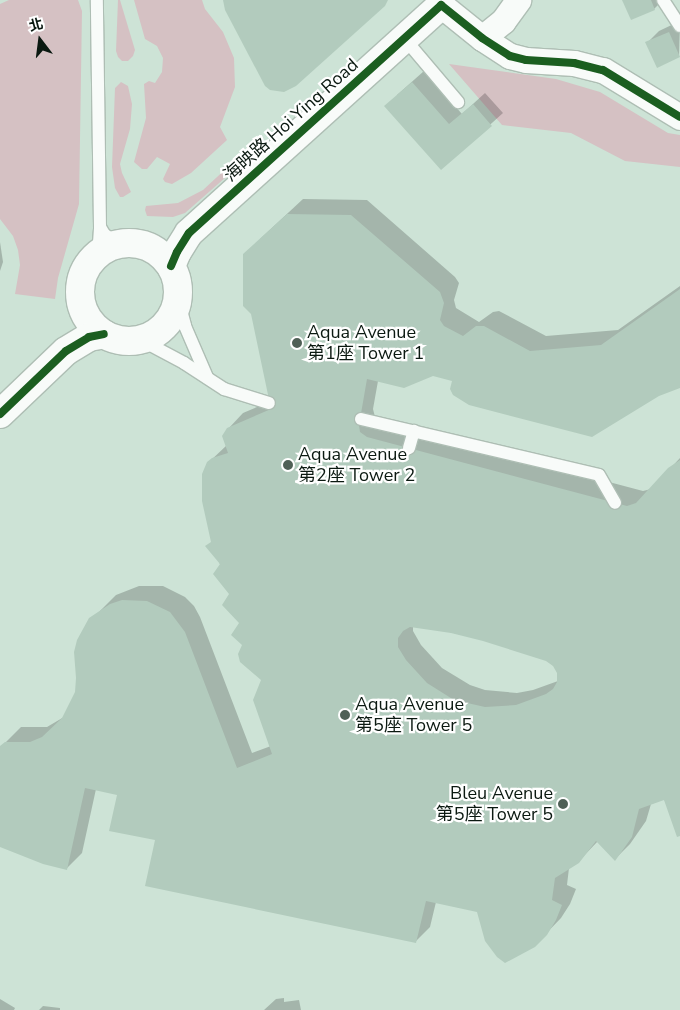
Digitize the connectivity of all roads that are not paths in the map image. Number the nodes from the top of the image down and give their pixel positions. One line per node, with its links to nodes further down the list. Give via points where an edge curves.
1 (97, 0): 11 (lane)
2 (518, 0): 7 (street, via 503,21)
3 (663, 0): 5 (lane)
4 (440, 2): 6 (street, 海映路 Hoi Ying Road); 7 (street)
5 (680, 26)
6 (404, 38): 8 (lane); 10 (street, 海映路 Hoi Ying Road)
7 (482, 38): 9 (street, via 510,56 574,62 603,70)
8 (458, 102)
9 (680, 117)
10 (189, 232): 11 (street, 海映路 Hoi Ying Road, via 164,242); 12 (street, 海映路 Hoi Ying Road)
11 (121, 239): 12 (street, via 160,253); 14 (street, 海映路 Hoi Ying Road, via 86,267 81,282)
12 (171, 266): 13 (street, via 178,282)
13 (178, 299): 16 (street, via 166,325); 18 (lane, via 185,326)
14 (82, 307): 15 (street, via 92,325); 17 (street, 海映路 Hoi Ying Road)
15 (104, 334): 16 (street, via 118,340); 17 (street, 海映路 Hoi Ying Road, via 90,337)
16 (141, 340): 18 (lane)
17 (66, 351): 20 (street, 海映路 Hoi Ying Road)
18 (207, 376): 19 (lane, via 224,389)
19 (268, 402)
20 (0, 414)
21 (361, 419): 22 (lane)
22 (414, 431): 23 (lane); 24 (lane, via 599,475)
23 (410, 448)
24 (614, 503)

